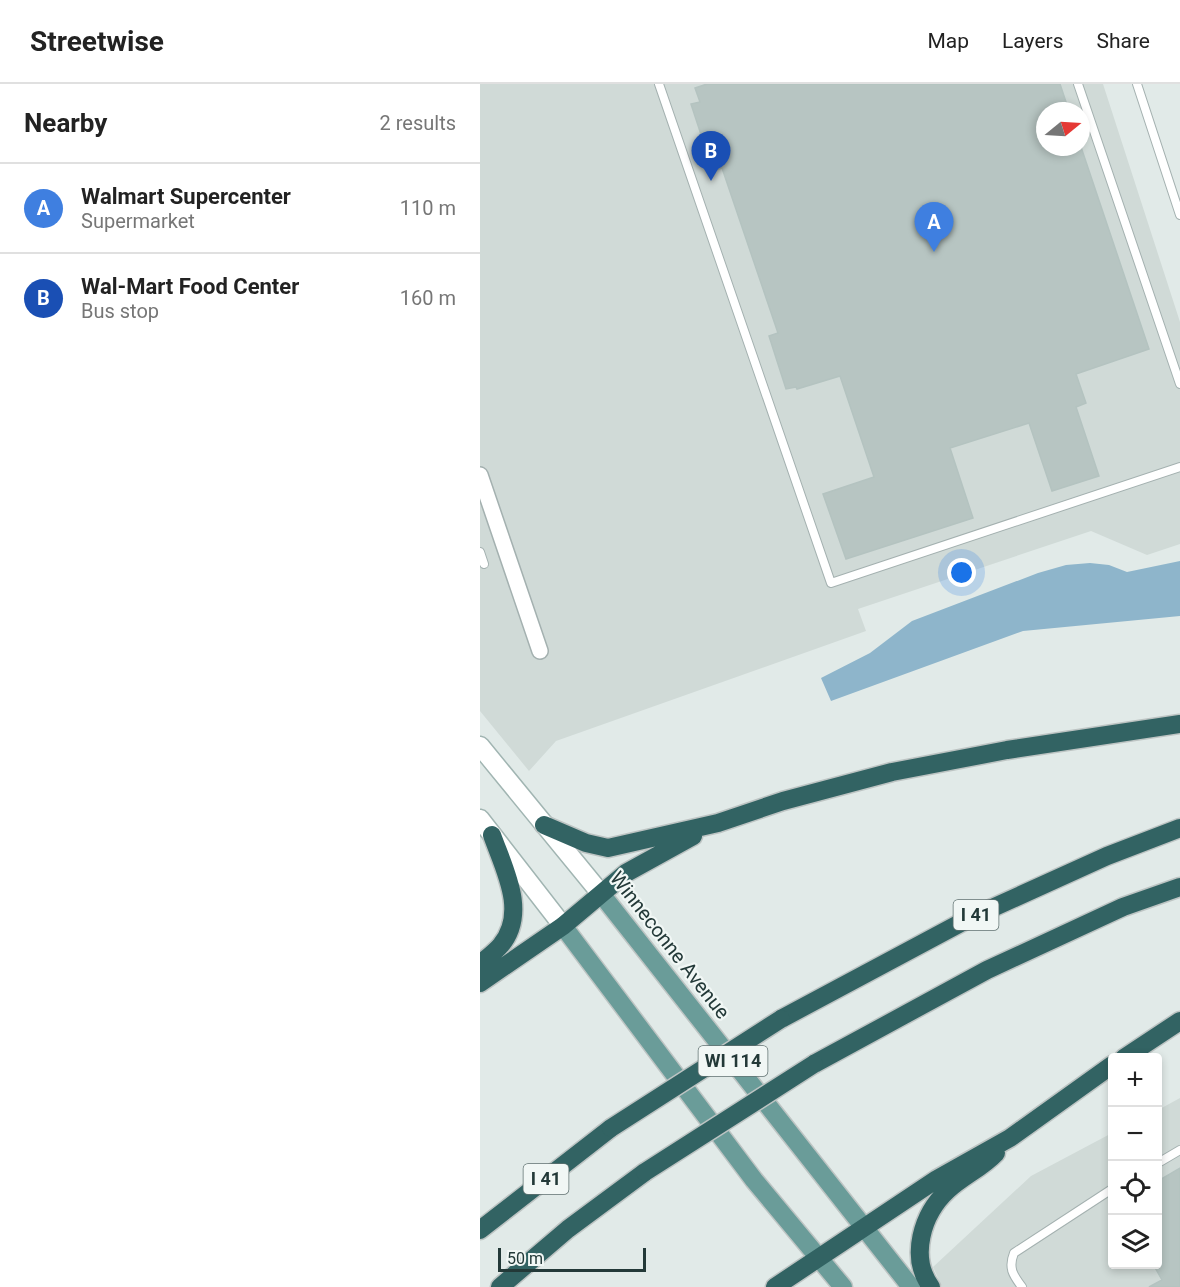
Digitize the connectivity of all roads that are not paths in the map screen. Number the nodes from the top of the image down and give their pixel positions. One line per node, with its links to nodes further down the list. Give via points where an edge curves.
1 (659, 84): 6 (lane, via 831,583)
2 (1078, 84): 5 (lane)
3 (1137, 84): 4 (lane)
4 (1180, 215)
5 (1180, 384)
6 (1180, 467)
7 (480, 475): 10 (street)
8 (480, 552): 9 (lane)
9 (484, 564)
10 (540, 651)
11 (1180, 724): 14 (highway, via 892,772)
12 (480, 746): 15 (main road, Winneconne Avenue)
13 (480, 819): 17 (main road)
14 (718, 823): 15 (highway, via 608,848); 19 (highway, via 626,873)
15 (544, 825): 19 (main road, Winneconne Avenue)
16 (1180, 828): 31 (highway, I 41, bridge, via 1107,856 968,919 781,1019 611,1128)
17 (492, 835): 20 (main road); 21 (highway, via 512,893 513,917 501,945)
18 (1180, 886): 33 (highway, I 41, bridge, via 987,970 814,1064 645,1172 568,1229)
19 (602, 895): 20 (highway); 30 (main road, Winneconne Avenue / WI 114)
20 (562, 926): 22 (highway); 32 (main road, WI 114, via 754,1180)
21 (480, 964)
22 (480, 983)
23 (1180, 1021): 24 (highway)
24 (1132, 1053)
25 (1108, 1069): 26 (highway)
26 (1010, 1138): 30 (highway); 37 (highway, via 986,1163 948,1190 932,1212 921,1234 920,1250 921,1268)
27 (1180, 1150): 28 (lane)
28 (1161, 1161)
29 (1108, 1192): 38 (lane, via 1014,1253 1011,1272)
30 (864, 1227): 32 (highway); 36 (main road, Winneconne Avenue / WI 114)
31 (480, 1230)
32 (820, 1259): 34 (highway); 35 (main road, WI 114)
33 (500, 1287)
34 (775, 1287)
35 (843, 1287)
36 (911, 1287)
37 (931, 1287)
38 (1022, 1287)

